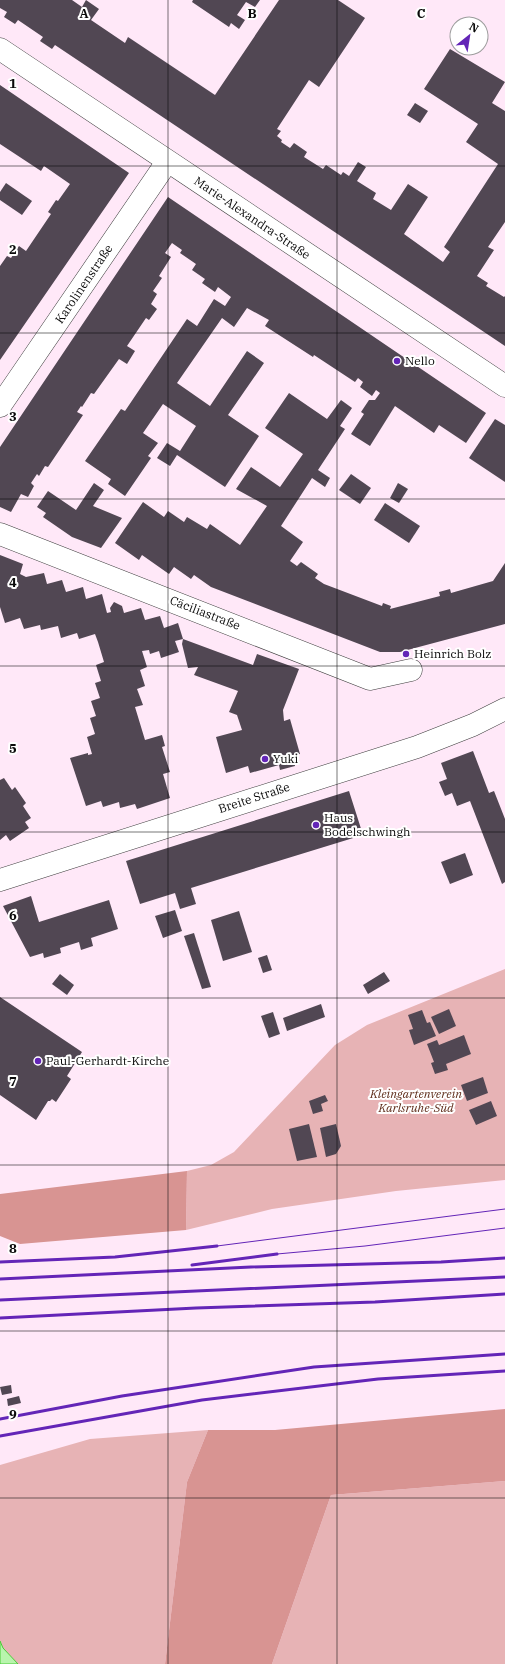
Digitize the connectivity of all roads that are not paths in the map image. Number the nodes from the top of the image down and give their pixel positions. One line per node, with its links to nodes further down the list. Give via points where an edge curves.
1 (0, 49): 2 (street, Marie-Alexandra-Straße)
2 (167, 162): 3 (street, Marie-Alexandra-Straße); 4 (street, Karolinenstraße)
3 (505, 386)
4 (0, 406)
5 (0, 534): 6 (street, Cäciliastraße, via 370,679)
6 (411, 670)
7 (505, 709): 8 (street, Breite Straße, via 474,725 417,747)
8 (0, 880)

